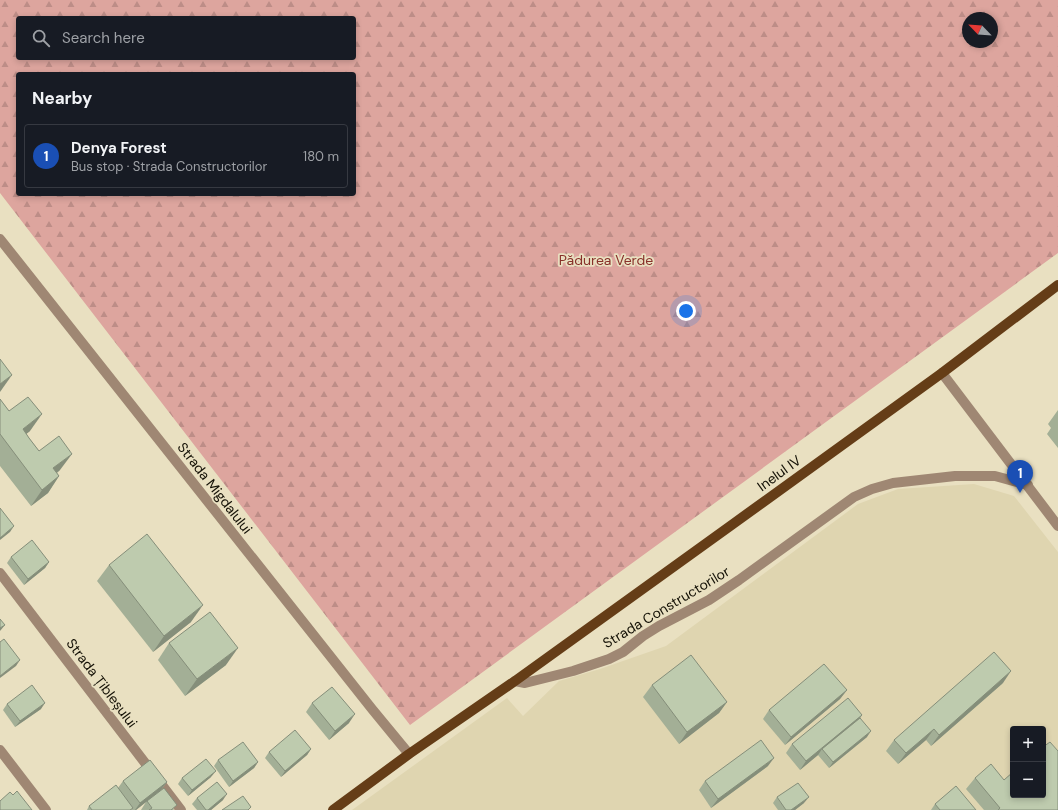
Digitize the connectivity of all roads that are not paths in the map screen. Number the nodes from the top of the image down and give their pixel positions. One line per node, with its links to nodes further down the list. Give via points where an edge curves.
1 (0, 240): 9 (street, Strada Migdalului)
2 (1058, 285): 3 (main road, Inelul IV)
3 (942, 372): 4 (street); 7 (main road, Inelul IV)
4 (1028, 485): 5 (street); 7 (street, Strada Constructorilor, via 995,476 955,476 893,483 872,489 854,497 709,600 643,636 623,652 573,671 525,683)
5 (1058, 526)
6 (0, 572): 11 (street, Strada Țibleșului)
7 (515, 681): 9 (main road)
8 (0, 750): 10 (street)
9 (409, 754): 12 (main road)
10 (46, 810)
11 (181, 810)
12 (333, 810)

